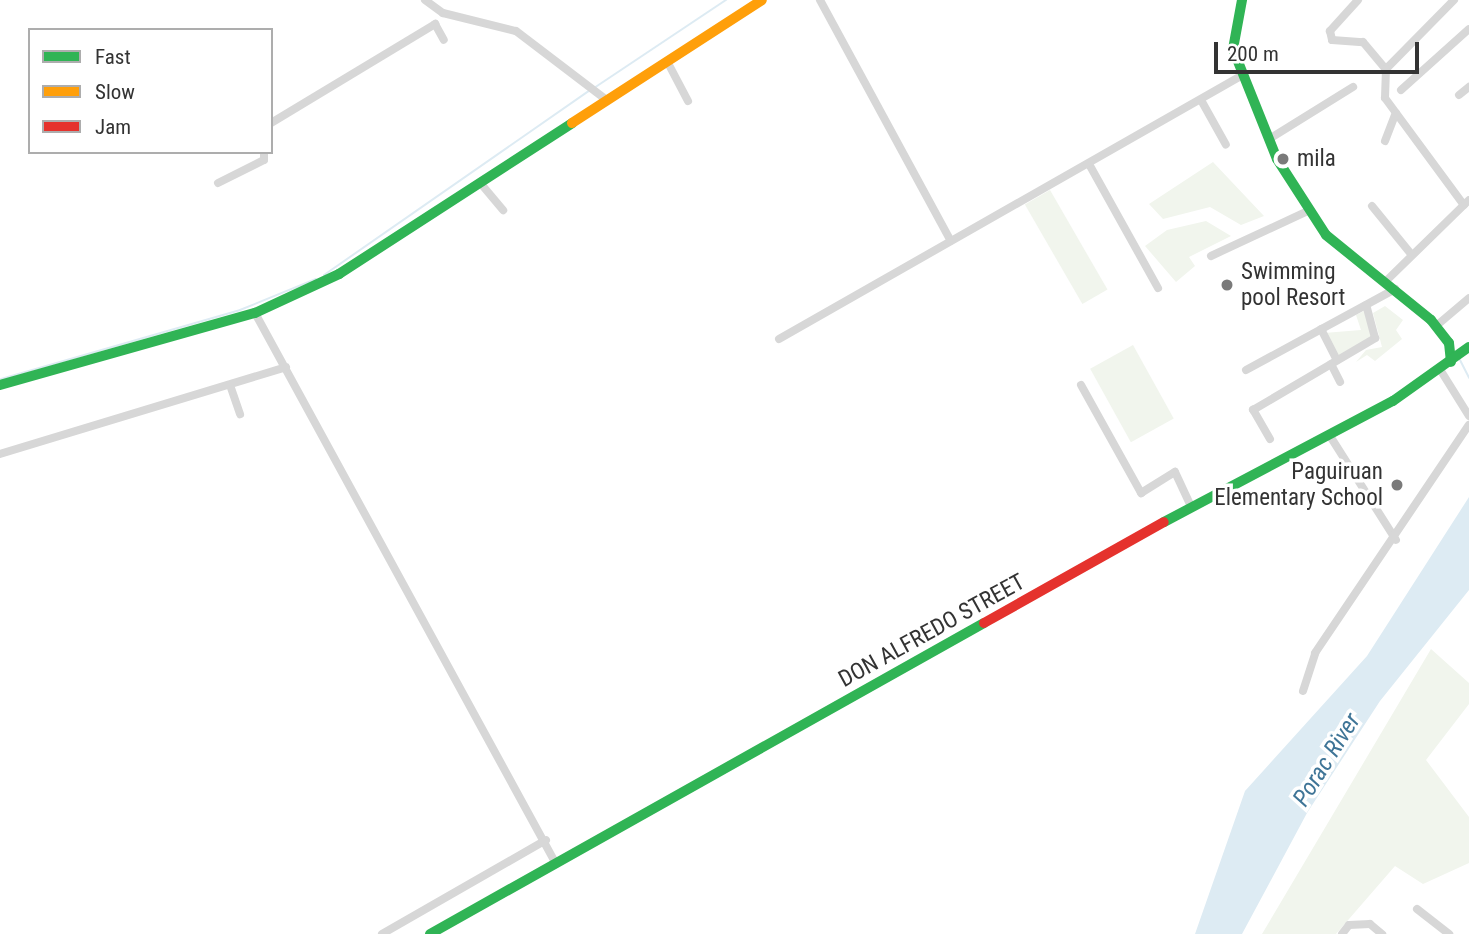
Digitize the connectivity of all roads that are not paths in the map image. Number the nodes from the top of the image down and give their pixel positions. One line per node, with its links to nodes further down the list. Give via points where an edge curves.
1 (425, 0): 16 (street, via 443,13 516,30)
2 (762, 0): 9 (street)
3 (820, 0): 32 (street)
4 (1242, 0): 11 (street, via 1233,49)
5 (1358, 0): 10 (street, via 1330,31 1332,40 1363,42)
6 (1454, 0): 10 (street)
7 (1469, 29): 14 (street)
8 (444, 40): 20 (street, via 435,24)
9 (668, 63): 16 (street); 18 (street)
10 (1386, 69): 19 (street, via 1385,98)
11 (1241, 76): 17 (street); 21 (street)
12 (1353, 87): 21 (street)
13 (1469, 87): 15 (street)
14 (1401, 90)
15 (1459, 95)
16 (606, 100): 27 (street)
17 (1201, 100): 23 (street); 25 (street)
18 (688, 101)
19 (1396, 113): 22 (street); 28 (street)
20 (273, 122)
21 (1269, 139): 31 (street)
22 (1385, 141)
23 (1226, 145)
24 (264, 154): 26 (street, via 264,160)
25 (1089, 164): 32 (street); 36 (street)
26 (219, 183)
27 (482, 185): 30 (street); 40 (street, via 339,274)
28 (1467, 202): 33 (street)
29 (1372, 206): 33 (street)
30 (503, 210)
31 (1308, 211): 34 (street); 35 (street, via 1326,235)
32 (951, 241): 43 (street)
33 (1411, 254): 35 (street)
34 (1211, 256)
35 (1385, 282): 37 (street)
36 (1158, 288)
37 (1395, 289): 39 (street); 41 (street)
38 (1469, 298): 41 (street)
39 (1366, 305): 42 (street); 45 (street, via 1375,338)
40 (255, 313): 47 (street); 51 (street)
41 (1436, 326): 46 (street, via 1449,343)
42 (1321, 329): 45 (street); 48 (street)
43 (779, 339)
44 (1469, 348): 46 (street, DON ALFREDO STREET)
45 (1334, 362): 50 (street); 58 (street, via 1253,410)
46 (1451, 362): 49 (street, DON ALFREDO STREET)
47 (286, 367): 52 (street); 63 (street)
48 (1246, 370)
49 (1441, 371): 55 (street); 57 (street, DON ALFREDO STREET)
50 (1340, 382)
51 (0, 385)
52 (230, 385): 54 (street); 59 (street)
53 (1081, 385): 60 (street, via 1141,494 1175,472)
54 (240, 414)
55 (1469, 416)
56 (1469, 425): 61 (street)
57 (1330, 436): 60 (street, DON ALFREDO STREET); 61 (street)
58 (1270, 439)
59 (0, 454)
60 (1191, 507): 64 (street, DON ALFREDO STREET)
61 (1396, 540): 62 (street, via 1315,653)
62 (1303, 691)
63 (546, 840): 64 (street); 66 (street)
64 (556, 864): 67 (street, DON ALFREDO STREET)
65 (1417, 909): 70 (street)
66 (382, 934)
67 (430, 934)
68 (1342, 934): 69 (street, via 1349,925 1370,924)
69 (1382, 934)
70 (1449, 934)

